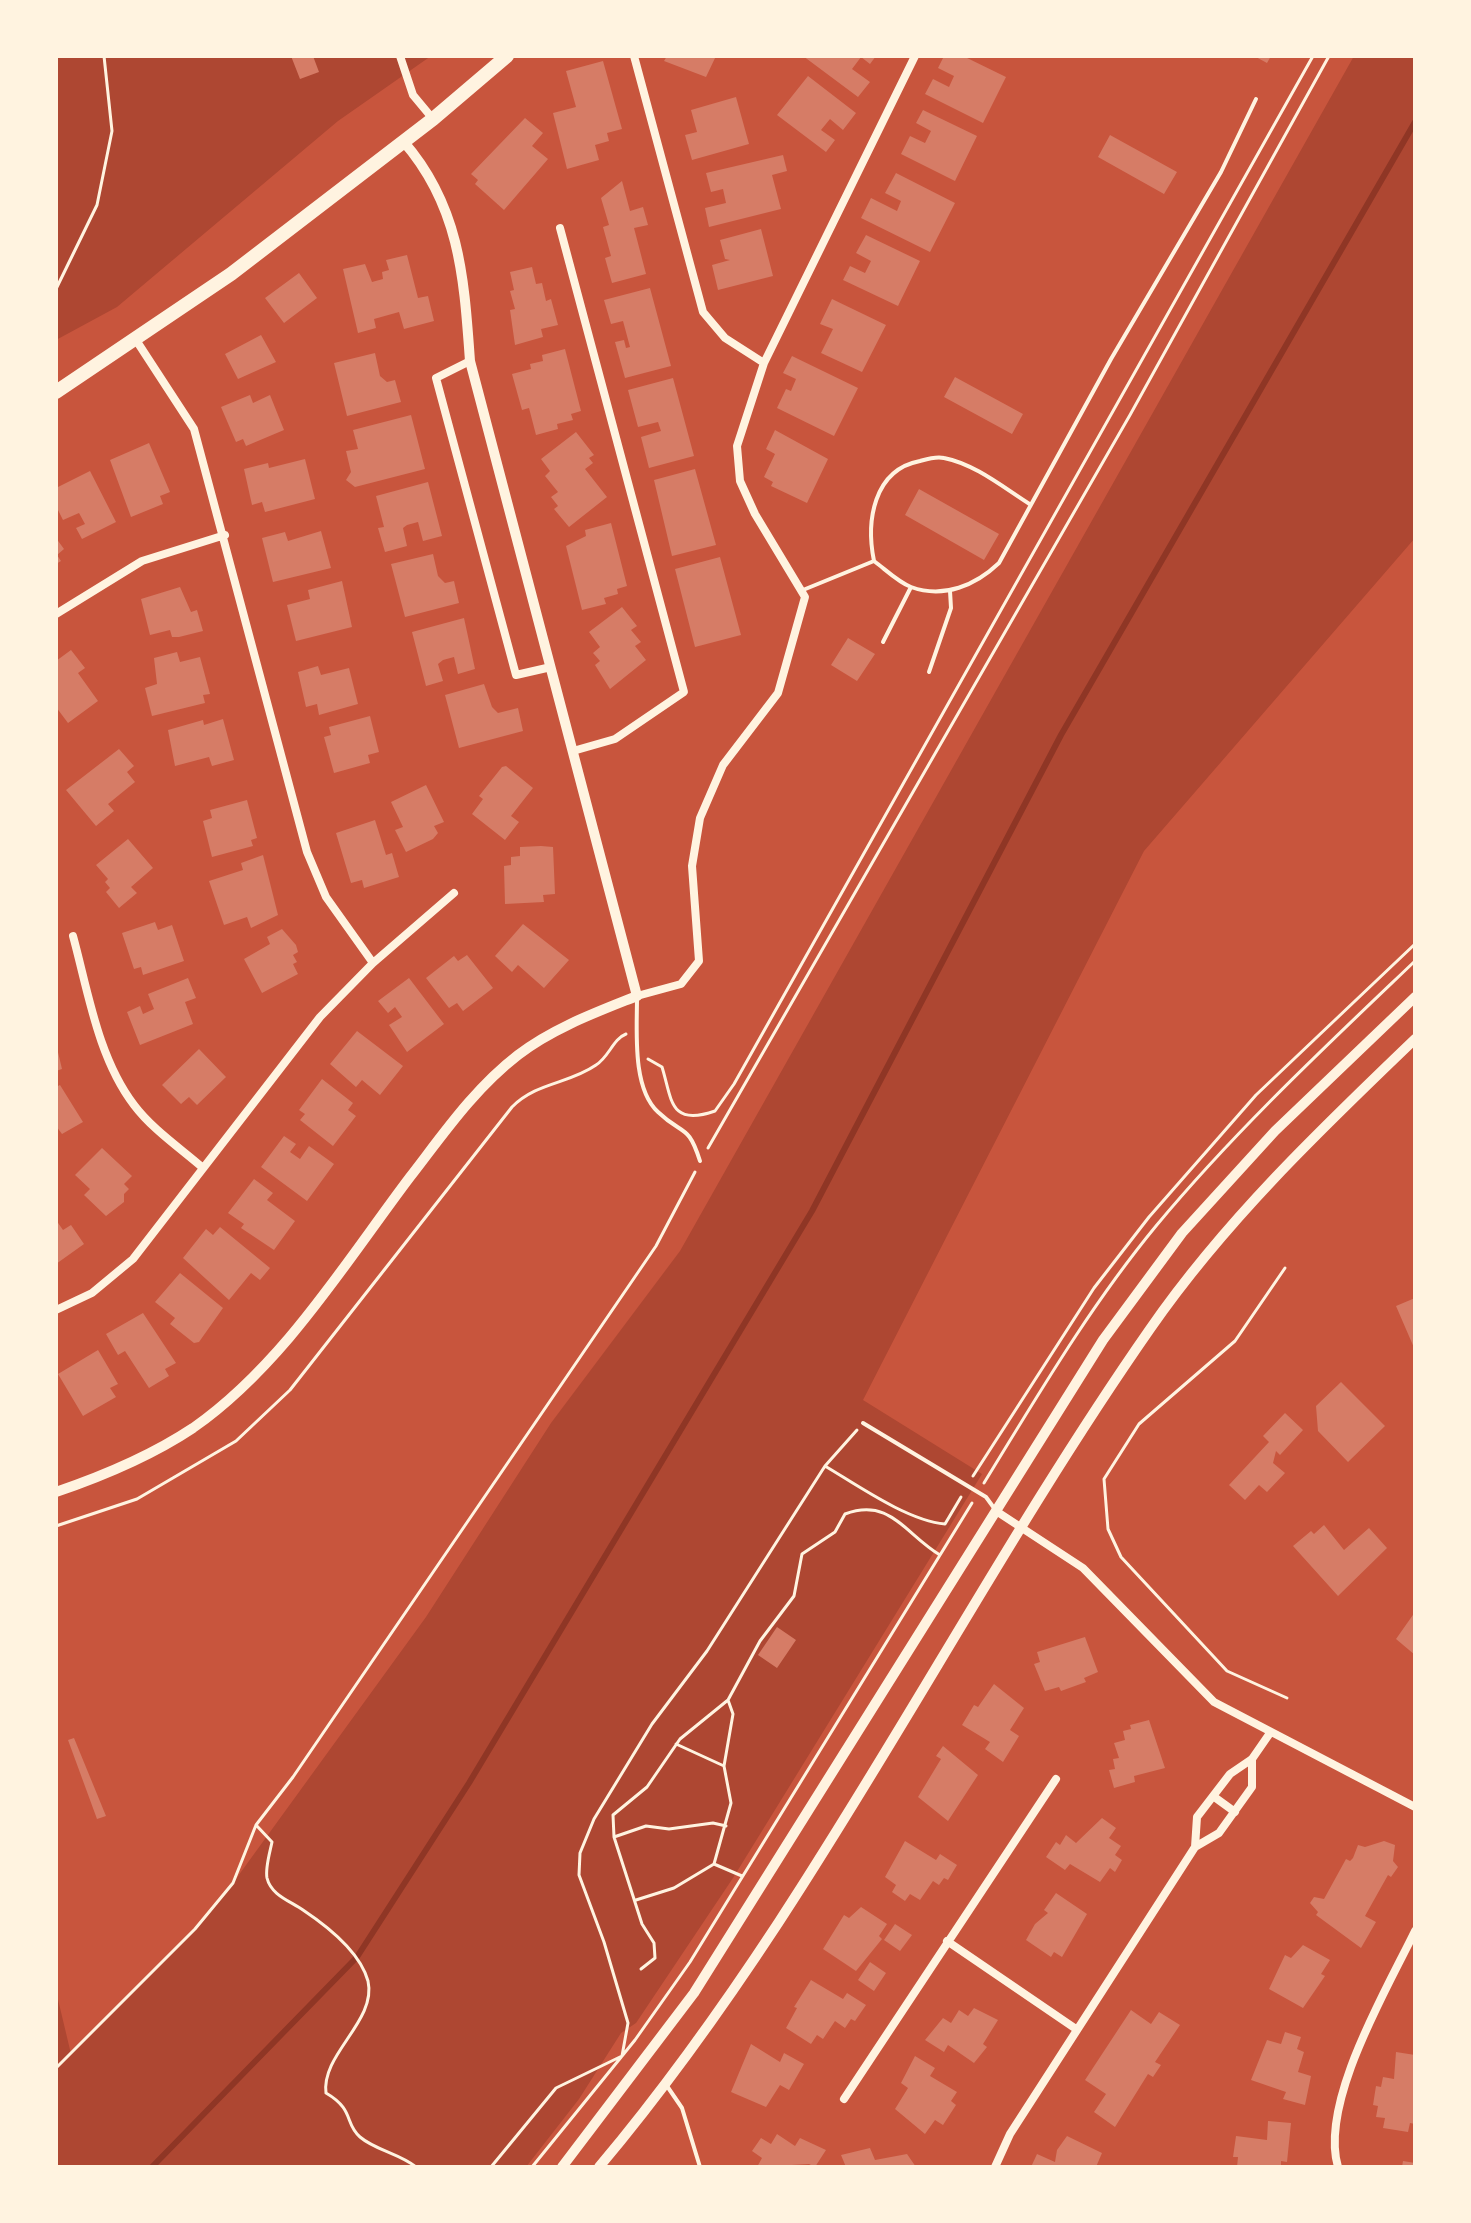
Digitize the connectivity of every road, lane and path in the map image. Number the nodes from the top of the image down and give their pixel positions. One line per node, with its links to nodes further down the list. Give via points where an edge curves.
1 (104, 56): 12 (path, via 112,131 97,205)
2 (400, 56): 9 (street, via 413,95)
3 (507, 56): 9 (main road)
4 (634, 56): 15 (street, via 703,312 725,338)
5 (915, 56): 15 (street)
6 (1313, 56): 36 (path, via 734,1084 715,1111 692,1116 672,1106 659,1064)
7 (1329, 56): 37 (path, via 1130,415)
8 (1256, 99): 17 (lane, via 1221,172)
9 (433, 119): 10 (main road)
10 (403, 141): 13 (main road); 14 (street, via 426,167 456,235)
11 (560, 228): 27 (street, via 684,692 615,739)
12 (56, 289)
13 (136, 340): 16 (main road); 18 (street, via 194,429)
14 (470, 361): 25 (street); 25 (street, via 436,378 516,675)
15 (764, 363): 21 (street, via 737,446 740,481)
16 (56, 392)
17 (1031, 505): 19 (lane, via 967,465 941,457 912,462 888,478 873,504 869,537); 22 (lane, via 999,563 981,580)
18 (225, 535): 23 (street, via 142,561); 31 (street, via 307,852 326,897)
19 (874, 561): 20 (lane); 21 (lane)
20 (911, 587): 22 (lane); 24 (lane)
21 (801, 591): 32 (street, via 805,597 778,693 723,765 700,818 692,866 699,961 681,984)
22 (950, 591): 26 (lane, via 951,608)
23 (56, 614)
24 (883, 642)
25 (551, 667): 27 (street)
26 (929, 672)
27 (573, 751): 32 (street)
28 (454, 893): 31 (street)
29 (73, 936): 38 (street, via 119,1083 135,1107)
30 (1415, 944): 43 (path, via 1256,1095 1149,1217 1094,1288)
31 (373, 963): 38 (street, via 320,1017)
32 (637, 996): 34 (lane); 44 (street, via 576,1021 520,1054 474,1094 284,1342 240,1388 193,1428 134,1462)
33 (1415, 997): 47 (street, via 1275,1131 1182,1233 1103,1340)
34 (637, 1030): 36 (lane); 48 (path, via 619,1037 596,1066 537,1087 512,1107 290,1390 236,1441 137,1499)
35 (1415, 1039): 49 (street, via 1199,1265 1150,1329)
36 (640, 1060): 37 (lane, via 655,1111 693,1137)
37 (700, 1161): 61 (path, via 656,1246)
38 (203, 1168): 40 (street, via 133,1259 92,1293)
39 (1285, 1268): 51 (path, via 1235,1341 1139,1424 1104,1479 1108,1529 1121,1557 1227,1671)
40 (56, 1310)
41 (863, 1423): 42 (path); 43 (lane)
42 (825, 1466): 45 (path); 76 (path, via 707,1651 652,1724 594,1819 580,1853 579,1875 628,2023 622,2056 556,2088)
43 (968, 1486): 45 (path, via 945,1524); 47 (lane)
44 (56, 1492)
45 (875, 1495): 46 (path)
46 (871, 1508): 50 (path); 52 (path, via 845,1514 835,1532 802,1554 794,1596 760,1641)
47 (996, 1511): 49 (street); 77 (street, via 694,1993)
48 (56, 1526)
49 (1023, 1528): 53 (street, via 1083,1568 1214,1702); 73 (street, via 743,1980)
50 (940, 1555)
51 (1287, 1698)
52 (728, 1700): 54 (path); 56 (path, via 733,1714)
53 (1270, 1733): 55 (street); 59 (street)
54 (676, 1744): 56 (path); 63 (path, via 647,1787 613,1815)
55 (1252, 1759): 58 (street, via 1230,1774); 60 (street, via 1252,1787)
56 (724, 1766): 62 (path, via 731,1803)
57 (1056, 1779): 69 (street)
58 (1213, 1796): 60 (street); 64 (street, via 1197,1817)
59 (1415, 1807)
60 (1235, 1812): 64 (street, via 1219,1833)
61 (256, 1825): 72 (path, via 233,1883 195,1929); 75 (path, via 272,1842 266,1876 274,1892 305,1911 357,1957 369,1984 366,2007 330,2073 326,2093 348,2110 361,2138)
62 (726, 1826): 63 (path, via 646,1826); 65 (path)
63 (614, 1837): 67 (path)
64 (1195, 1847): 71 (street)
65 (714, 1864): 66 (path); 67 (path, via 674,1888)
66 (742, 1876)
67 (636, 1900): 70 (path, via 654,1943 655,1958)
68 (1415, 1931): 81 (street, via 1350,2065 1333,2148)
69 (947, 1941): 71 (street); 74 (street)
70 (641, 1969)
71 (1076, 2029): 80 (street)
72 (56, 2068)
73 (667, 2086): 78 (street); 79 (lane, via 682,2108)
74 (844, 2099)
75 (416, 2167)
76 (491, 2167)
77 (562, 2167)
78 (599, 2167)
79 (700, 2167)
80 (995, 2167)
81 (1338, 2167)

